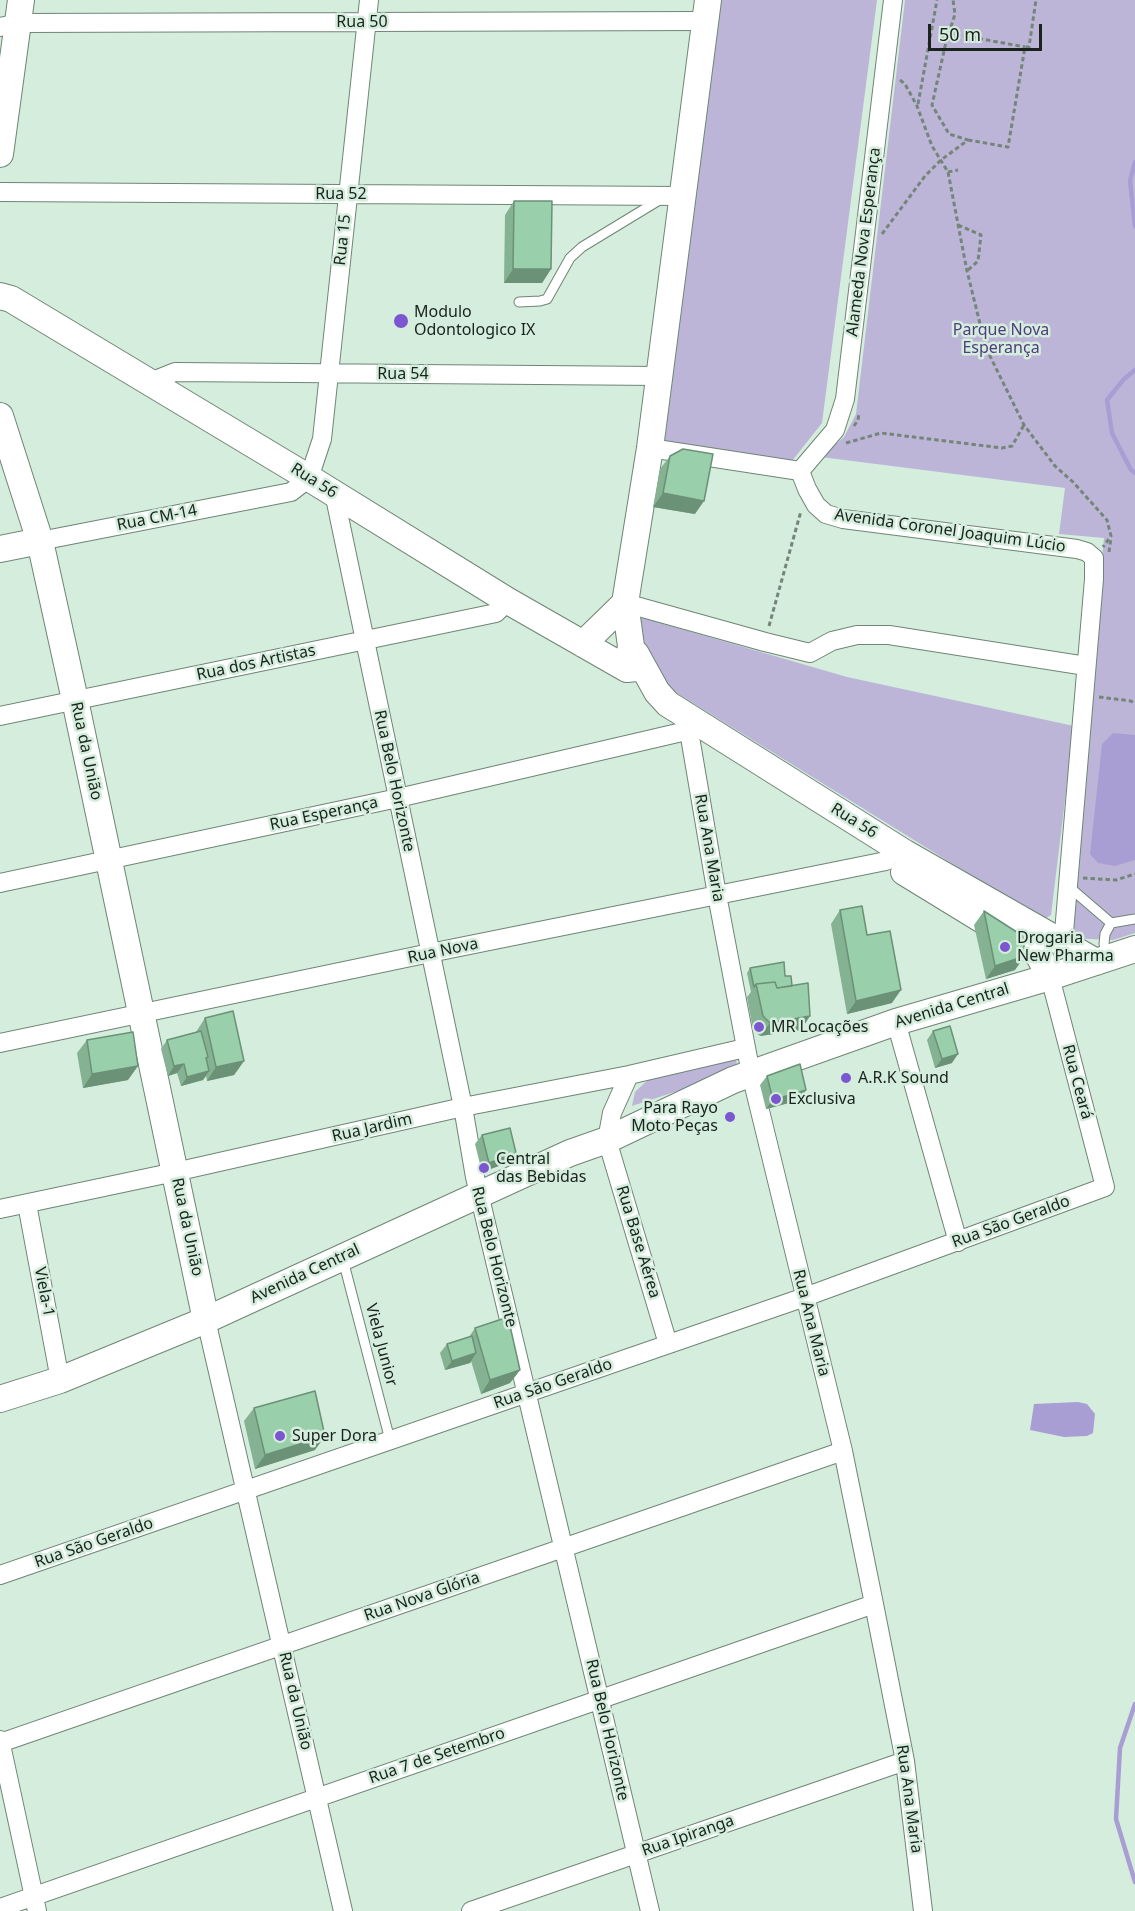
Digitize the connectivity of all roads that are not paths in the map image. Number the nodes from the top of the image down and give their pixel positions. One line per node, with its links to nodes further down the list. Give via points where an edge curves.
1 (369, 0): 5 (street, Rua 15)
2 (893, 0): 17 (street, Alameda Nova Esperança, via 845,399 835,430)
3 (707, 10): 5 (street, Rua 50); 9 (street)
4 (13, 16): 5 (street, Rua 50); 6 (street)
5 (367, 22): 8 (street, Rua 15)
6 (0, 154)
7 (0, 192): 8 (street, Rua 52)
8 (348, 195): 9 (street, Rua 52); 12 (street, Rua 15)
9 (674, 196): 11 (lane, via 582,247 570,258 547,298); 13 (street)
10 (0, 296): 14 (street, Rua 56)
11 (519, 302)
12 (329, 373): 13 (street, Rua 54); 14 (street, Rua 54, via 174,372); 18 (street, Rua 15, via 322,439)
13 (659, 376): 16 (street)
14 (150, 382): 18 (street, Rua 56)
15 (0, 416): 20 (street, Rua da União)
16 (650, 448): 17 (street); 23 (street)
17 (800, 471): 27 (street, Avenida Coronel Joaquim Lúcio, via 816,504 826,514 843,519 1087,552 1094,558 1094,579)
18 (309, 478): 19 (street, Rua 56); 20 (street, Rua CM-14, via 291,492)
19 (334, 493): 22 (street, Rua 56); 24 (street, Rua Belo Horizonte)
20 (40, 541): 21 (street, Rua CM-14); 28 (street, Rua da União)
21 (0, 549)
22 (508, 601): 24 (street, Rua dos Artistas, via 496,613); 25 (street, Rua 56)
23 (625, 603): 25 (street); 26 (street); 27 (street, via 810,653 832,641 857,635 889,635)
24 (365, 640): 28 (street, Rua dos Artistas); 31 (street, Rua Belo Horizonte)
25 (582, 644): 26 (street, Rua 56)
26 (634, 661): 30 (street, Rua 56, via 631,680 648,708); 39 (street, Rua 56, via 668,704 905,853)
27 (1086, 666): 34 (street)
28 (75, 700): 29 (street, Rua dos Artistas); 32 (street, Rua da União)
29 (0, 716)
30 (686, 735): 31 (street, Rua Esperança); 33 (street, Rua 56); 36 (street, Rua Ana Maria)
31 (398, 798): 32 (street, Rua Esperança); 41 (street, Rua Belo Horizonte)
32 (109, 860): 35 (street, Rua Esperança); 44 (street, Rua da União)
33 (886, 861): 36 (street, Rua Nova); 43 (street, Rua 56, via 1038,954)
34 (1068, 881): 38 (lane); 39 (street)
35 (0, 883)
36 (717, 895): 41 (street, Rua Nova); 47 (street, Rua Ana Maria)
37 (1135, 919): 38 (lane)
38 (1111, 923): 42 (lane)
39 (1063, 944): 42 (street, Rua 56)
40 (1135, 949): 42 (street, Avenida Central)
41 (430, 953): 44 (street, Rua Nova); 50 (street, Rua Belo Horizonte)
42 (1101, 960): 43 (street, Avenida Central)
43 (1050, 977): 45 (street, Avenida Central); 53 (street, Rua Ceará)
44 (142, 1014): 46 (street, Rua Nova); 52 (street, Rua da União)
45 (896, 1022): 48 (street, Avenida Central); 57 (street)
46 (0, 1043)
47 (745, 1048): 48 (street, Rua Ana Maria); 49 (street, Rua Jardim)
48 (750, 1074): 51 (street, Avenida Central); 59 (street, Rua Ana Maria)
49 (629, 1075): 50 (street, Rua Jardim); 51 (street, via 612,1113)
50 (463, 1107): 52 (street, Rua Jardim); 54 (street, Rua Belo Horizonte)
51 (607, 1140): 54 (street, Avenida Central); 61 (street, Rua Base Aérea)
52 (175, 1172): 55 (street, Rua Jardim); 60 (street, Rua da União)
53 (1105, 1187): 57 (street, Rua São Geraldo)
54 (479, 1195): 58 (street, Avenida Central); 63 (street, Rua Belo Horizonte)
55 (27, 1204): 56 (street, Rua Jardim); 62 (street, Viela-1)
56 (0, 1209)
57 (958, 1242): 59 (street, Rua São Geraldo)
58 (342, 1257): 60 (street, Avenida Central); 65 (lane, Viela Junior)
59 (805, 1297): 61 (street, Rua São Geraldo); 66 (street, Rua Ana Maria)
60 (206, 1320): 62 (street, Avenida Central); 67 (street, Rua da União)
61 (668, 1344): 63 (street, Rua São Geraldo)
62 (60, 1380): 64 (street, Avenida Central)
63 (528, 1393): 65 (street, Rua São Geraldo); 68 (street, Rua Belo Horizonte)
64 (0, 1399)
65 (390, 1440): 67 (street, Rua São Geraldo)
66 (843, 1451): 68 (street, Rua Nova Glória); 70 (street, Rua Ana Maria)
67 (246, 1490): 69 (street, Rua São Geraldo); 71 (street, Rua da União)
68 (564, 1548): 71 (street, Rua Nova Glória); 72 (street, Rua Belo Horizonte)
69 (0, 1575)
70 (874, 1604): 72 (street, Rua 7 de Setembro); 74 (street, Rua Ana Maria)
71 (283, 1646): 73 (street, Rua Nova Glória); 75 (street, Rua da União)
72 (600, 1700): 75 (street, Rua 7 de Setembro); 76 (street, Rua Belo Horizonte)
73 (0, 1742): 77 (street)
74 (905, 1761): 76 (street, Rua Ipiranga); 82 (street, Rua Ana Maria)
75 (317, 1798): 77 (street, Rua 7 de Setembro); 79 (street, Rua da União)
76 (636, 1854): 80 (street, Rua Ipiranga); 81 (street, Rua Belo Horizonte)
77 (35, 1904): 78 (street, Rua 7 de Setembro)
78 (0, 1908)
79 (343, 1911)
80 (471, 1911)
81 (650, 1911)
82 (923, 1911)

